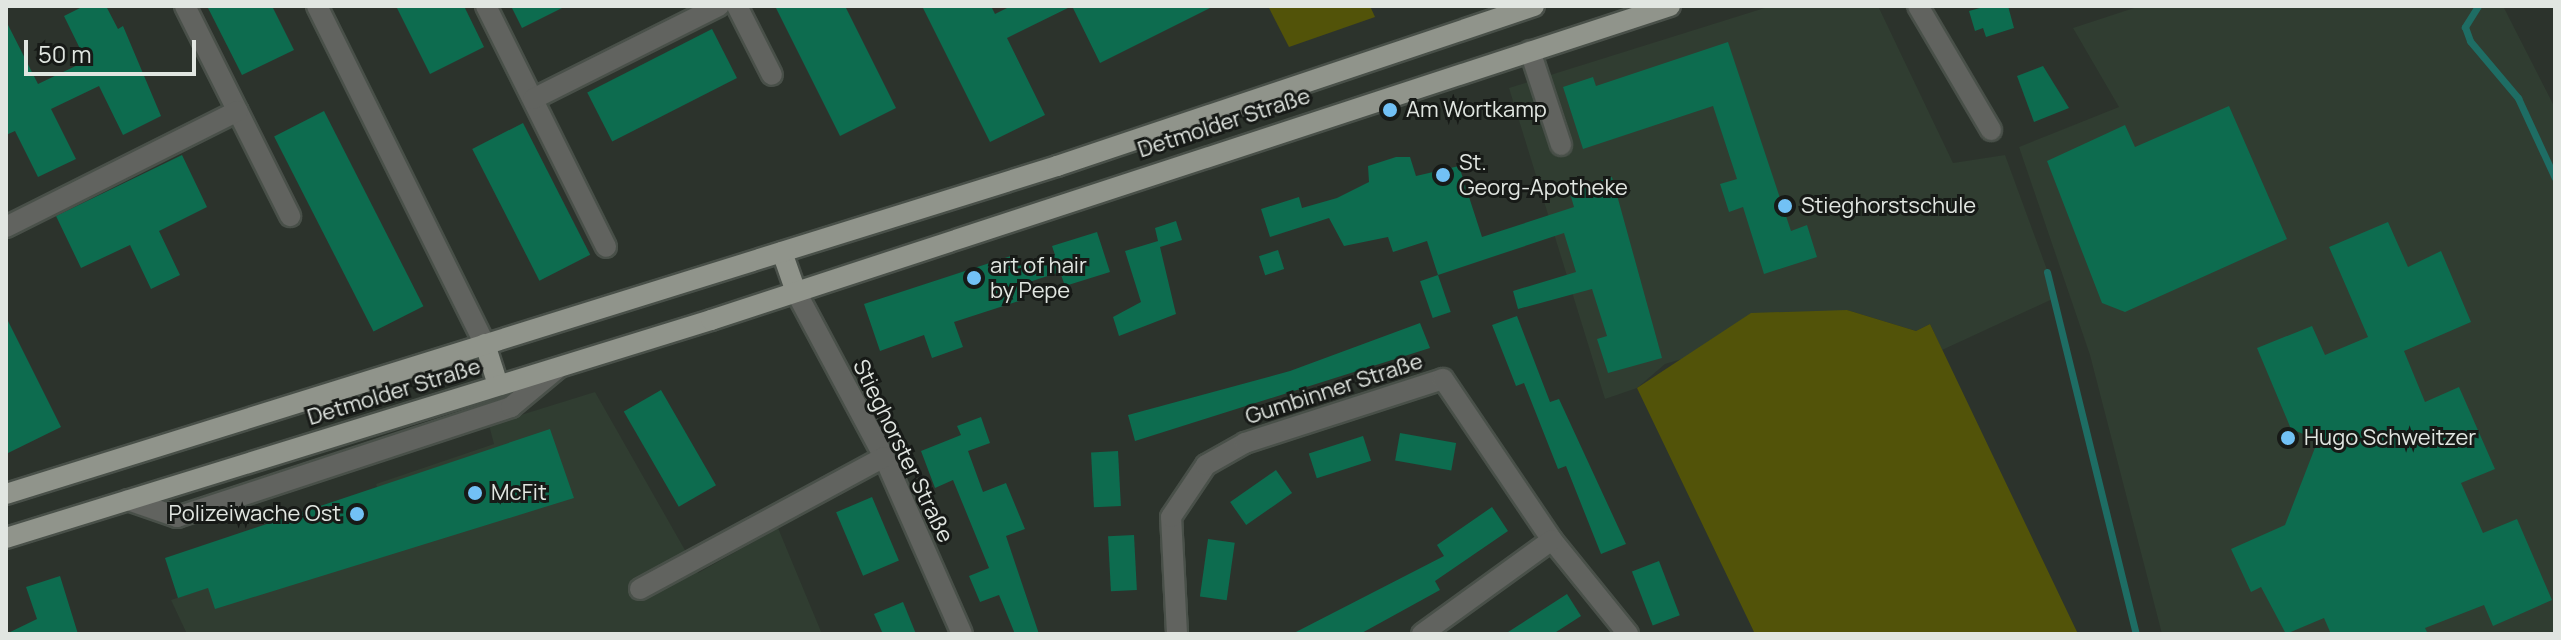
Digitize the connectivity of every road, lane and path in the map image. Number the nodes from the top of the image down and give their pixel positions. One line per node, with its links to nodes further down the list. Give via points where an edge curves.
1 (185, 6): 12 (street)
2 (317, 6): 20 (street)
3 (486, 6): 11 (street)
4 (719, 6): 11 (street)
5 (737, 6): 10 (street)
6 (1534, 6): 18 (main road, Detmolder Straße)
7 (1670, 6): 9 (main road, Detmolder Straße)
8 (1918, 6): 13 (street)
9 (1530, 51): 14 (street); 19 (main road, Detmolder Straße)
10 (772, 75)
11 (533, 99): 17 (street)
12 (238, 111): 15 (street); 16 (street)
13 (1991, 130)
14 (1561, 145)
15 (290, 216)
16 (6, 227)
17 (606, 247)
18 (782, 252): 19 (main road); 20 (main road, Detmolder Straße)
19 (796, 292): 21 (main road, Detmolder Straße); 23 (street, Stieghorster Straße)
20 (485, 344): 22 (main road); 24 (main road, Detmolder Straße)
21 (558, 368): 22 (main road, Detmolder Straße); 25 (street, via 511,407 177,517)
22 (498, 385): 25 (main road, Detmolder Straße)
23 (884, 457): 28 (street); 29 (street, Stieghorster Straße)
24 (6, 494)
25 (128, 500): 26 (main road, Detmolder Straße)
26 (6, 538)
27 (1552, 540): 30 (street, Gumbinner Straße, via 1443,379 1245,443 1206,465 1171,517); 31 (street); 32 (street, Gumbinner Straße)
28 (640, 589)
29 (962, 634)
30 (1177, 634)
31 (1422, 634)
32 (1628, 634)

